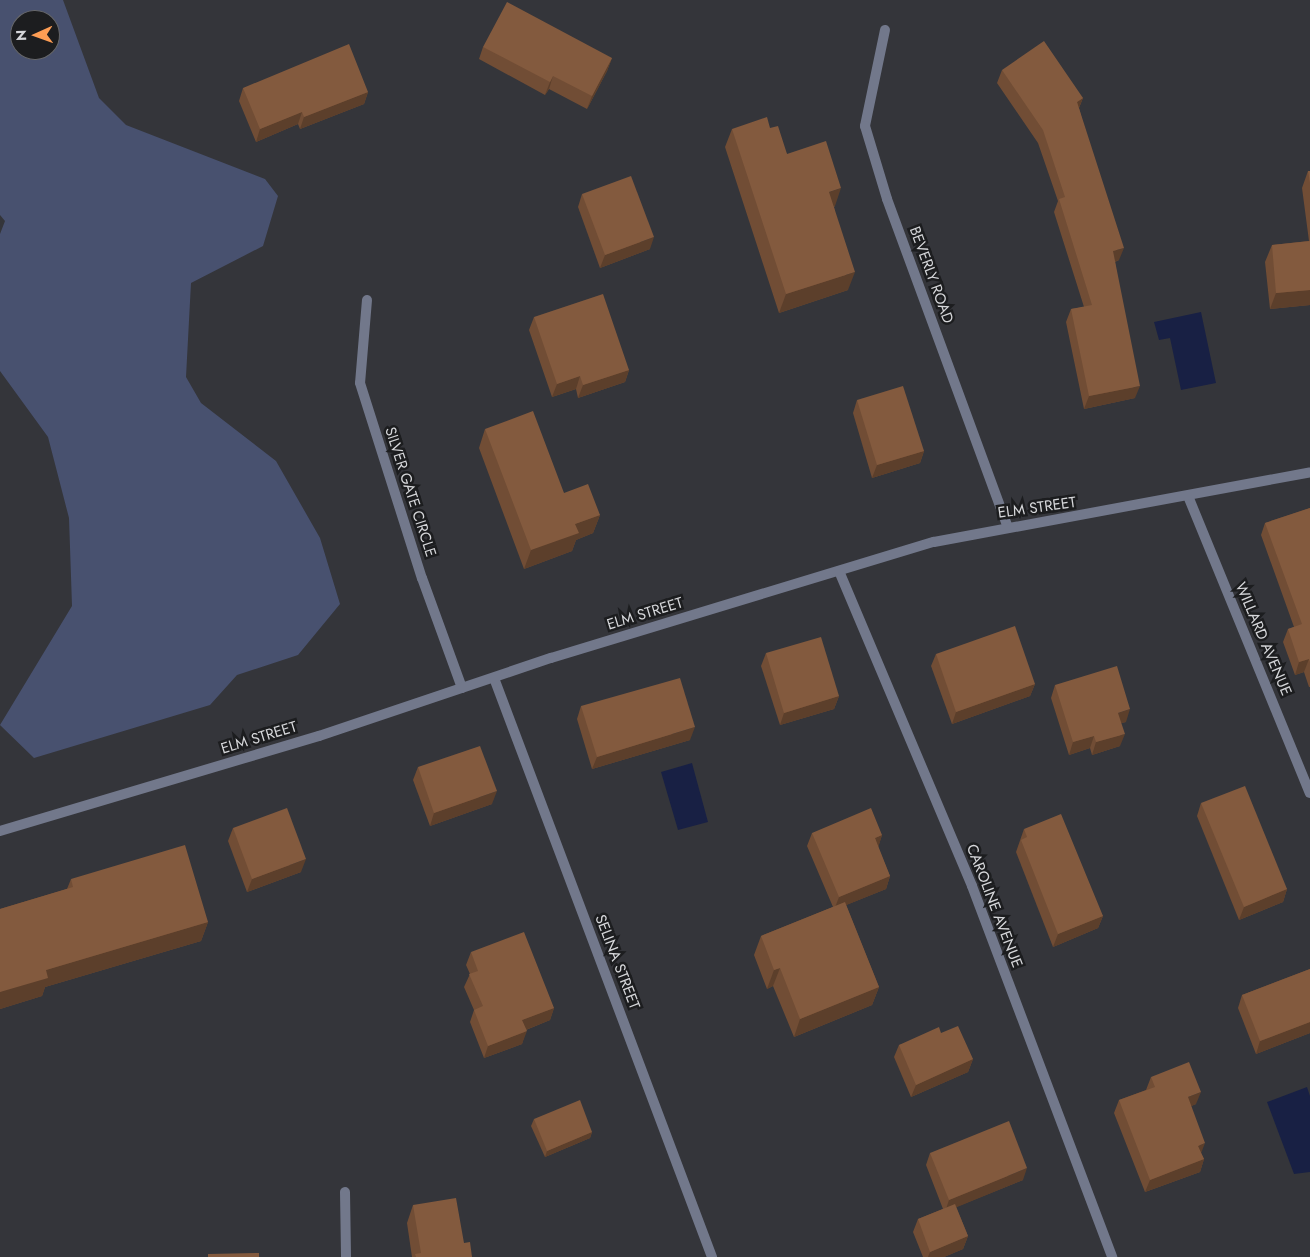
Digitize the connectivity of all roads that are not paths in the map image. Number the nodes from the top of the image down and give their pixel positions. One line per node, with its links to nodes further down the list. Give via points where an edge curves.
1 (885, 30): 5 (street, BEVERLY ROAD, via 865,126 887,199)
2 (367, 300): 8 (street, SILVER GATE CIRCLE, via 360,382 422,578)
3 (1310, 472): 4 (street, ELM STREET)
4 (1188, 496): 5 (street, ELM STREET, via 1084,516); 9 (street, WILLARD AVENUE)
5 (1007, 526): 6 (street, ELM STREET, via 934,542)
6 (840, 570): 7 (street, ELM STREET); 14 (street, CAROLINE AVENUE, via 972,886)
7 (494, 678): 8 (street, ELM STREET); 13 (street, SELINA STREET)
8 (462, 688): 10 (street, ELM STREET, via 319,736)
9 (1310, 793)
10 (0, 831)
11 (345, 1192): 12 (street)
12 (346, 1257)
13 (712, 1257)
14 (1112, 1257)

